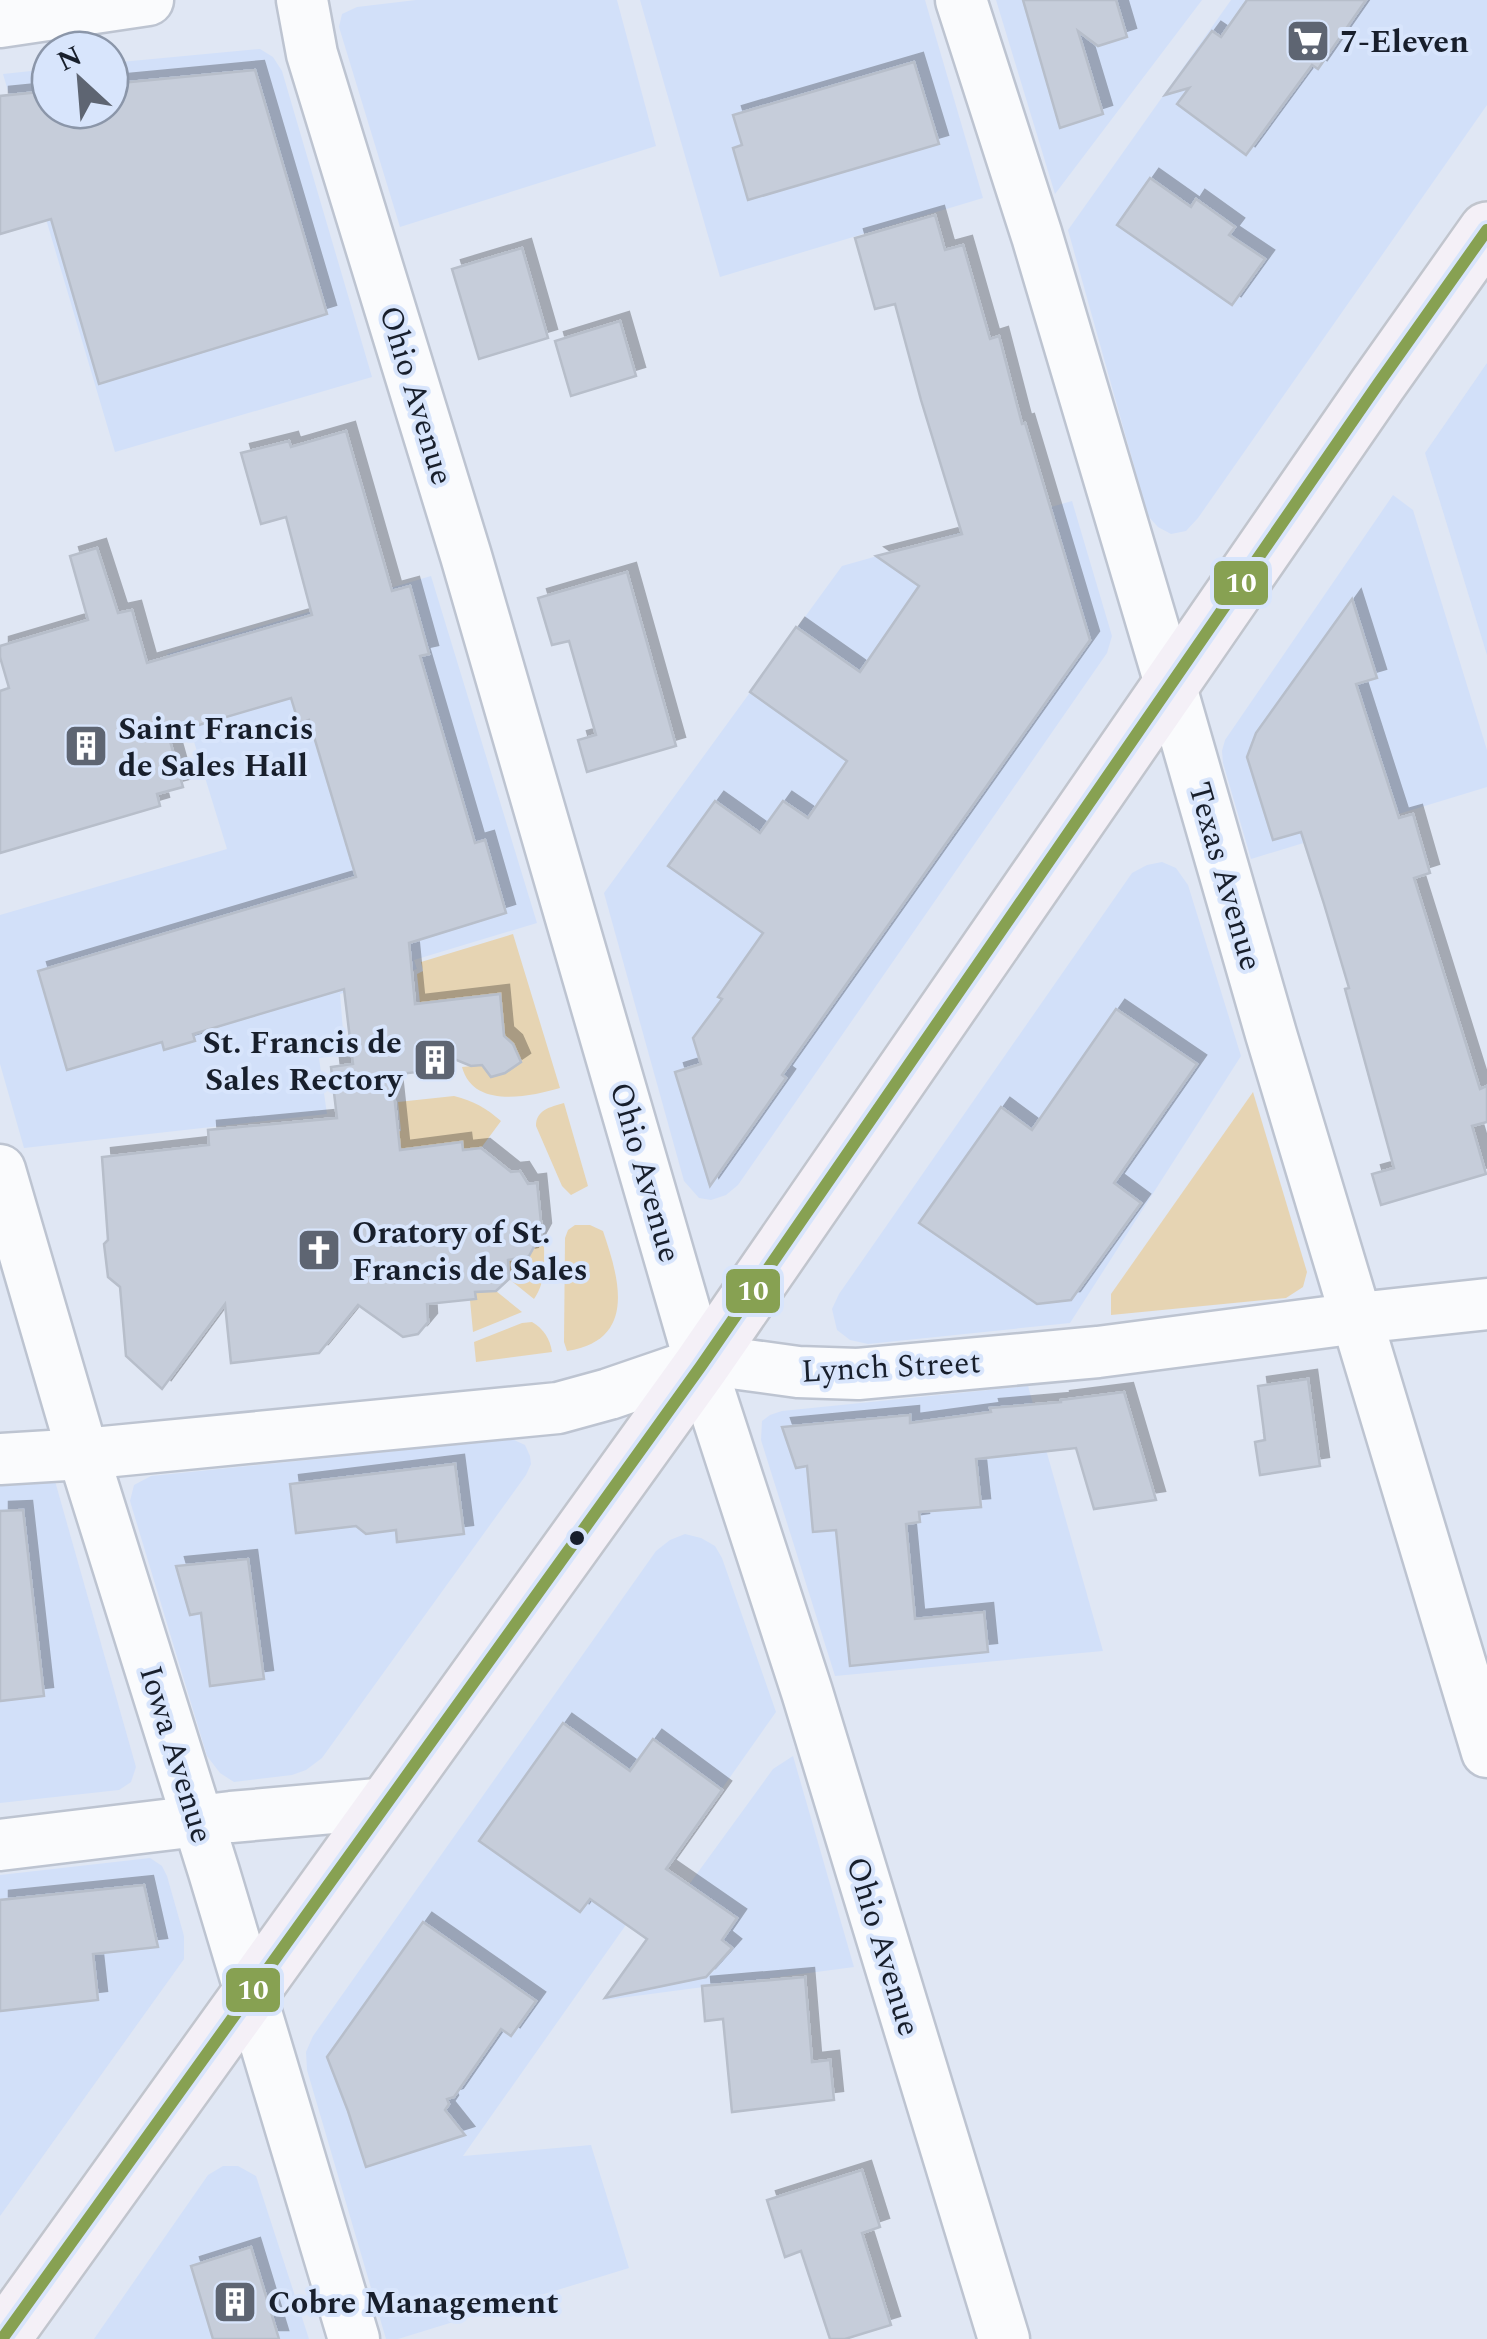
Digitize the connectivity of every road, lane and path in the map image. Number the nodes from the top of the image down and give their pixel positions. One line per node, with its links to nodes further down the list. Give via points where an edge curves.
1 (148, 0): 4 (street)
2 (302, 0): 10 (street, Ohio Avenue, via 312,54)
3 (962, 0): 6 (street, Texas Avenue)
4 (0, 22)
5 (1487, 230): 6 (main road)
6 (1172, 687): 9 (street, Texas Avenue); 10 (main road)
7 (0, 1170): 11 (street, Iowa Avenue)
8 (1487, 1304): 9 (street, Lynch Street)
9 (1358, 1318): 10 (street, Lynch Street, via 858,1374); 13 (street, Texas Avenue)
10 (701, 1366): 11 (street, Lynch Street, via 558,1408); 14 (main road); 20 (street, Ohio Avenue)
11 (83, 1454): 12 (street, Lynch Street); 15 (street, Iowa Avenue)
12 (0, 1458)
13 (1487, 1752)
14 (389, 1803): 15 (street); 17 (main road)
15 (198, 1821): 16 (street); 17 (street, Iowa Avenue)
16 (0, 1845)
17 (250, 1994): 18 (main road); 19 (street, Iowa Avenue)
18 (2, 2339)
19 (354, 2339)
20 (1004, 2339)

